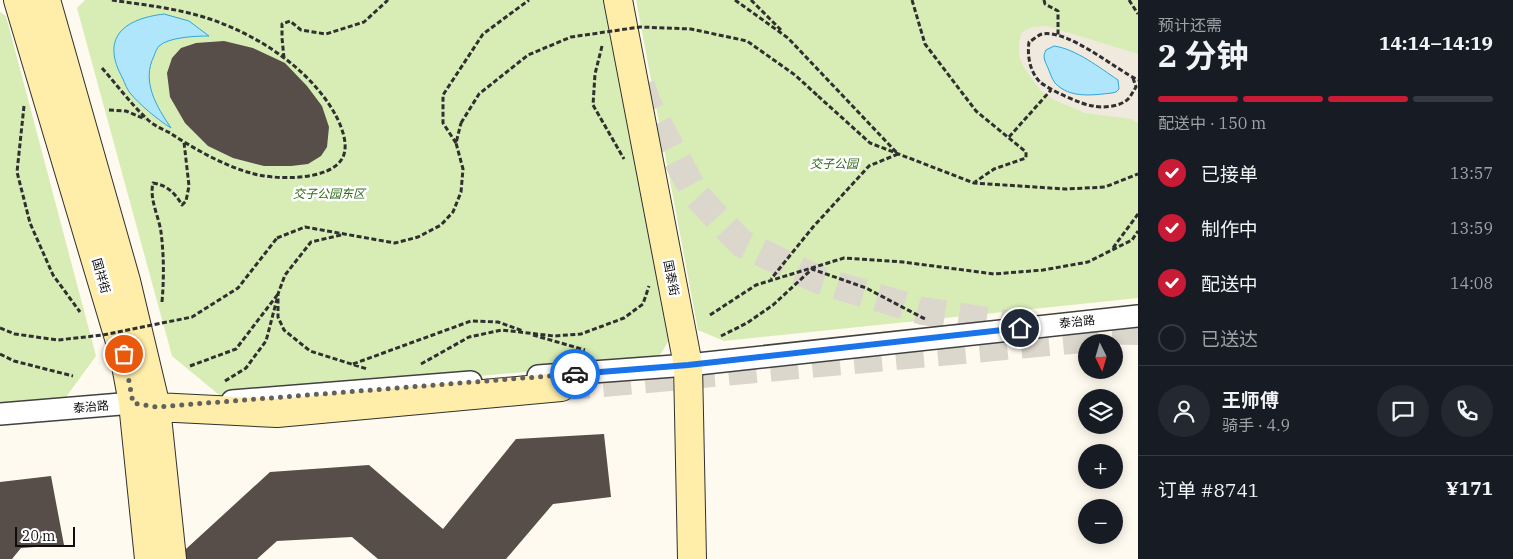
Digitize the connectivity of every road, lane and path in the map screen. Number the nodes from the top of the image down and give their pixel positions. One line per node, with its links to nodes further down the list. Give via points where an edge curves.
1 (18, 0): 57 (main road, 国祥街, via 124,354)
2 (46, 0): 57 (main road, 国祥街, via 126,281)
3 (111, 0): 16 (path, via 194,14 240,30)
4 (388, 0): 16 (path, via 364,22 326,34 301,30 290,21 282,24)
5 (529, 0): 26 (path, via 483,34 443,95 443,124)
6 (618, 0): 50 (main road, 国泰街)
7 (735, 0): 15 (path)
8 (751, 0): 15 (path)
9 (912, 0): 24 (path, via 925,44 976,110)
10 (1044, 0): 14 (path, via 1058,12)
11 (1129, 0): 12 (path)
12 (1138, 14)
13 (607, 28): 28 (path, via 595,74 593,105)
14 (1058, 35): 18 (path, via 1090,50); 20 (path, via 1042,34 1029,42 1030,64 1039,81)
15 (788, 38): 27 (path)
16 (284, 58): 25 (path, via 307,76 337,118 344,140 343,157 331,170 313,176 287,178 251,174)
17 (102, 68): 23 (path)
18 (1133, 78): 19 (path); 20 (path, via 1136,88 1130,98 1113,106 1093,106)
19 (1138, 80)
20 (1051, 90): 24 (path)
21 (24, 106): 40 (path, via 16,172 30,223 53,275)
22 (109, 110): 23 (path, via 126,110)
23 (148, 120): 25 (path)
24 (1009, 136): 30 (path, via 1026,152 1026,158 994,169)
25 (184, 142): 39 (path, via 189,186 186,202 182,205 176,195 161,184 153,183 152,190 161,231)
26 (456, 143): 27 (path, bridge, via 462,122 479,94 528,54 571,37 640,26 691,29 747,41 795,75 870,143); 33 (path, via 463,169 461,192 453,212 441,225 418,237 395,243)
27 (898, 154): 30 (path); 37 (path, via 869,166)
28 (628, 168)
29 (1138, 174): 30 (path, via 1105,187 1065,189)
30 (974, 183)
31 (1138, 214): 34 (path)
32 (1138, 231): 34 (path, via 1132,240)
33 (345, 234): 38 (path, via 311,242 284,275); 44 (path, bridge, via 305,227 277,238 238,288 192,317 103,335 58,340 15,334)
34 (1112, 250): 35 (path, via 1088,262 994,274 844,258)
35 (812, 269): 37 (path); 43 (path, via 866,288); 46 (path, via 773,305)
36 (652, 278): 45 (path, via 643,304 624,318 581,334)
37 (770, 280): 41 (path, via 756,285)
38 (278, 294): 49 (path, via 278,317 284,330 310,351); 51 (path, via 236,349); 55 (path, via 266,341 246,368)
39 (162, 302)
40 (80, 312)
41 (710, 315)
42 (1138, 316): 50 (street, 泰治路)
43 (926, 319)
44 (0, 328)
45 (527, 333): 47 (path); 49 (path, via 498,322 471,321); 52 (path, via 502,330 469,337)
46 (721, 336)
47 (593, 352)
48 (0, 354): 54 (path, via 14,361)
49 (353, 364): 53 (path)
50 (688, 365): 57 (street, 泰治路); 61 (main road, 国泰街)
51 (190, 366)
52 (418, 366)
53 (369, 370)
54 (73, 376)
55 (223, 382)
56 (562, 387): 57 (main road, via 277,413)
57 (144, 405): 58 (street, 泰治路); 59 (main road, 国祥街); 60 (main road, 国祥街)
58 (0, 414)
59 (149, 559)
60 (172, 559)
61 (692, 559)

